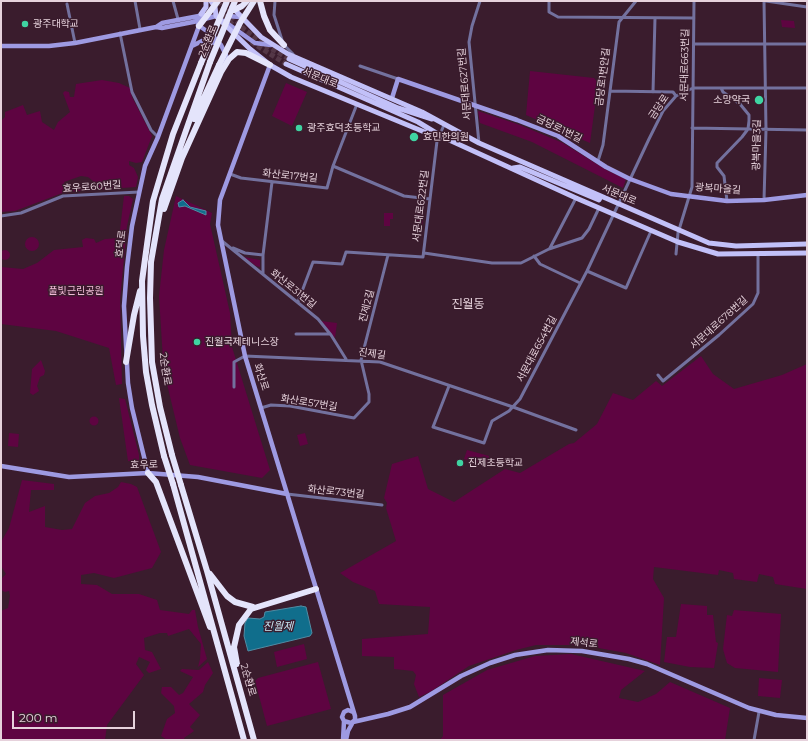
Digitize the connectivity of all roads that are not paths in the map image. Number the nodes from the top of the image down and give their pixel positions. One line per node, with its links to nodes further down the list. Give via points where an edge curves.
1 (135, 1): 31 (street)
2 (173, 1): 28 (street)
3 (206, 1): 21 (main road)
4 (211, 1): 18 (main road)
5 (218, 1): 18 (highway)
6 (228, 1): 20 (main road, 서문대로); 102 (highway, 2순환로, bridge, via 173,134 153,201)
7 (235, 1): 66 (highway, 2순환로, bridge)
8 (248, 1): 20 (highway)
9 (254, 1): 66 (highway, bridge, via 218,65)
10 (260, 1): 39 (highway, via 270,30)
11 (275, 1): 39 (street, via 275,20)
12 (480, 1): 56 (street, 서문대로627번길, via 469,42)
13 (549, 1): 24 (street, via 549,12 558,17)
14 (636, 1): 24 (street, 금당로1번안길)
15 (694, 1): 27 (street, 서문대로663번길)
16 (765, 1): 19 (street); 34 (street, 광복마을3길)
17 (67, 4): 33 (street)
18 (215, 7): 21 (highway); 22 (main road)
19 (807, 7)
20 (234, 10): 22 (street); 23 (main road, 서문대로)
21 (204, 16): 22 (street); 25 (street); 29 (highway)
22 (216, 16): 23 (street); 29 (street); 38 (street, via 255,43); 43 (main road, 서문대로)
23 (240, 17): 38 (main road, 서문대로)
24 (625, 17): 26 (street); 51 (street, 금당로1번안길, via 619,22)
25 (186, 18): 28 (street); 29 (street)
26 (655, 18): 27 (street); 52 (street)
27 (694, 18): 35 (street, 서문대로663번길)
28 (178, 19): 30 (street)
29 (196, 24): 30 (street, via 162,28); 37 (street); 41 (street, 효덕로)
30 (156, 26): 31 (street)
31 (140, 30): 32 (street)
32 (120, 34): 33 (street); 64 (street, via 132,92)
33 (75, 43): 40 (street)
34 (764, 43): 35 (street); 36 (street); 49 (street, 광복마을3길)
35 (694, 44): 47 (street, 서문대로663번길)
36 (807, 44)
37 (221, 45): 41 (street, via 204,40); 45 (street, via 226,55)
38 (271, 45): 42 (main road, 서문대로)
39 (284, 45): 42 (street)
40 (1, 46)
41 (191, 46): 64 (street, 효덕로)
42 (294, 56): 54 (main road, 서문대로)
43 (270, 65): 45 (highway, via 246,52 236,52); 55 (main road, 서문대로, via 291,77); 70 (street, 화산로)
44 (360, 66): 46 (street)
45 (221, 72): 86 (highway, via 182,158)
46 (398, 79): 54 (street); 56 (street, 금당로1번길)
47 (693, 88): 48 (street, 금당로); 53 (street, 금당로); 59 (street, 서문대로663번길)
48 (721, 88): 49 (street, 금당로); 60 (street, via 747,113)
49 (765, 88): 50 (street, 금당로); 61 (street, 광복마을3길)
50 (807, 88)
51 (610, 91): 52 (street); 67 (street, 금당로1번안길, via 603,145)
52 (653, 92): 53 (street, via 673,92)
53 (676, 96): 71 (street, 금당로, via 663,111)
54 (392, 98): 57 (main road, 서문대로)
55 (357, 104): 63 (main road, 서문대로); 68 (street, 화산로17번길)
56 (474, 107): 65 (street, 서문대로627번길); 67 (street, 금당로1번길, via 558,136)
57 (435, 120): 58 (main road, 서문대로); 63 (main road, 서문대로, via 423,118 287,62 418,122)
58 (444, 124): 63 (street, 서문대로622번길); 65 (main road, 서문대로)
59 (692, 128): 60 (street); 76 (street, 서문대로663번길)
60 (748, 129): 61 (street); 80 (street, via 717,163 724,176)
61 (766, 130): 62 (street); 79 (street, 광복마을3길)
62 (807, 130)
63 (439, 136): 69 (main road, 서문대로); 78 (street, 서문대로622번길)
64 (158, 137): 73 (street, 효덕로, via 145,166)
65 (479, 143): 74 (main road, 서문대로)
66 (178, 153): 86 (highway, 2순환로, via 162,199)
67 (598, 161): 71 (street, 금당로1번길)
68 (333, 166): 72 (street, 화산로17번길, via 327,188); 78 (street, via 404,196)
69 (513, 168): 74 (main road, via 520,167 599,200); 77 (main road, 서문대로)
70 (230, 174): 72 (street, 화산로17번길); 88 (street, 화산로, via 219,205 217,221)
71 (630, 179): 76 (street, 광복마을길, via 668,193); 81 (street, 금당로)
72 (272, 182): 96 (street)
73 (139, 192): 84 (street, 효우로60번길, via 64,196 21,213); 110 (street, 효덕로, via 132,226 124,306)
74 (593, 194): 81 (main road, 서문대로)
75 (807, 195): 79 (street, 광복마을길)
76 (690, 196): 80 (street, 광복마을길); 85 (street, 서문대로663번길)
77 (576, 198): 82 (main road, 서문대로); 92 (street)
78 (430, 199): 93 (street, 서문대로622번길)
79 (764, 200): 80 (street, 광복마을길)
80 (727, 201)
81 (618, 204): 83 (street, 서문대로654번길); 85 (main road, 서문대로)
82 (599, 208): 83 (main road, 서문대로); 92 (street, via 584,236)
83 (614, 215): 87 (main road, 서문대로); 100 (street, 서문대로654번길)
84 (1, 216)
85 (679, 230): 89 (street, 서문대로663번길); 90 (main road, 서문대로, via 718,245)
86 (156, 231): 121 (highway, 2순환로, bridge, via 151,262 152,362 172,455)
87 (651, 231): 89 (main road, 서문대로); 100 (street, via 626,288)
88 (220, 240): 91 (street, 화산로31번길); 107 (street, 화산로)
89 (678, 242): 95 (street, 서문대로663번길); 98 (main road, 서문대로, via 718,254)
90 (807, 244)
91 (228, 246): 96 (street, via 245,253); 101 (street, 화산로31번길)
92 (549, 249): 99 (street)
93 (424, 253): 97 (street, 서문대로622번길, via 423,257); 99 (street, via 511,264 521,263)
94 (807, 253): 98 (main road, 서문대로)
95 (676, 254)
96 (263, 255): 101 (street)
97 (388, 255): 104 (street, via 346,252 342,264 314,262); 109 (street, 진제2길)
98 (758, 255): 111 (street, 서문대로678번길, via 758,291 753,304 663,381)
99 (534, 256): 103 (street, via 540,264)
100 (587, 271): 103 (street, 서문대로654번길)
101 (263, 274): 104 (street, 화산로31번길)
102 (142, 281): 110 (highway); 124 (highway, 2순환로, bridge, via 143,336 152,405 164,456)
103 (580, 283): 114 (street, 서문대로654번길, via 520,399)
104 (298, 302): 106 (street, 화산로31번길, via 318,319)
105 (296, 334): 106 (street)
106 (330, 334): 108 (street, 화산로31번길)
107 (245, 356): 108 (street, 진제길); 113 (street, via 234,362); 115 (street, 화산로)
108 (346, 359): 109 (street, 진제길)
109 (361, 360): 112 (street, 진제길, via 384,363); 115 (street, 화산로57번길, via 370,398 354,418 290,406 271,405)
110 (126, 362): 118 (street, 효덕로, via 132,408)
111 (658, 375)
112 (449, 386): 114 (street, 진제길); 114 (street, 서문대로654번길, via 433,426 484,443 492,421)
113 (234, 387)
114 (513, 407): 116 (street, 진제길)
115 (261, 408): 119 (street, 화산로)
116 (576, 430)
117 (1, 466): 118 (street, 효우로, via 69,477)
118 (148, 473): 119 (street, 효우로, via 198,477); 124 (highway, via 156,482)
119 (288, 494): 120 (street, 화산로73번길); 122 (street, 화산로)
120 (382, 505)
121 (207, 571): 123 (highway, via 227,596); 125 (highway, 2순환로)
122 (316, 589): 123 (highway); 126 (street, 화산로)
123 (252, 608): 125 (highway, via 239,625 234,647)
124 (222, 658): 134 (highway, 2순환로)
125 (240, 686): 135 (highway, 2순환로)
126 (348, 694): 127 (street); 129 (street, 화산로)
127 (347, 711): 129 (street); 132 (street, via 343,715)
128 (759, 712): 130 (street, 제석로, via 640,662 608,655 560,650 528,653 490,663 461,676 410,707); 131 (street, 제석로); 138 (street)
129 (354, 714): 130 (street); 133 (street)
130 (363, 718): 133 (street)
131 (807, 718)
132 (344, 721): 133 (street); 136 (street)
133 (353, 722): 137 (street)
134 (244, 740)
135 (254, 740)
136 (343, 740)
137 (346, 740)
138 (754, 740)

